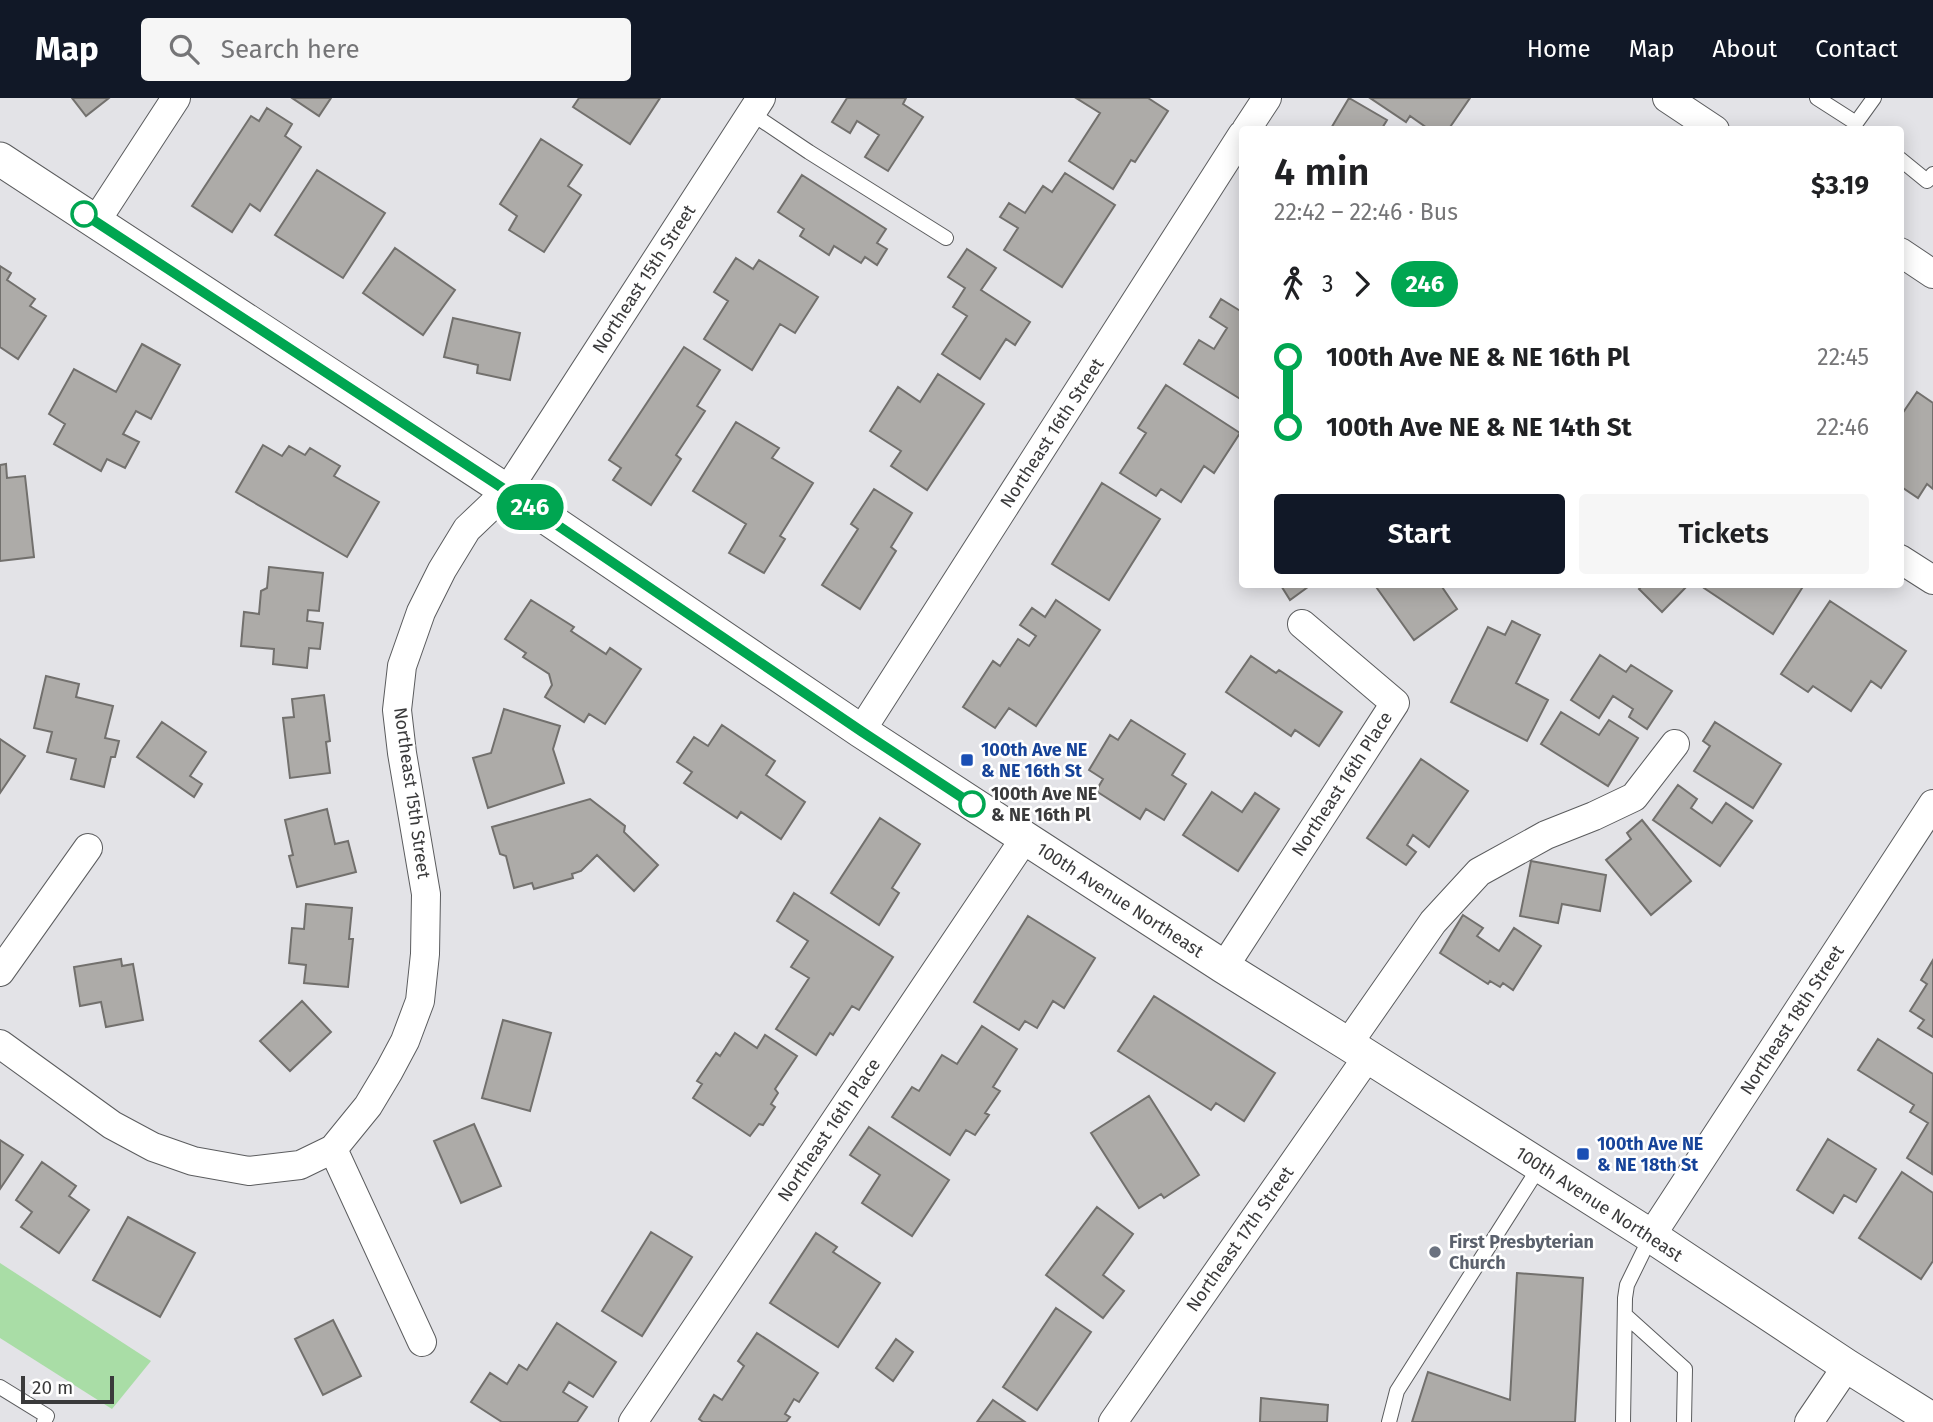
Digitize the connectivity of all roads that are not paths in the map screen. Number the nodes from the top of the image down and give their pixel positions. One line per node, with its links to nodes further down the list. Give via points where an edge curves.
1 (176, 98): 15 (street)
2 (1267, 98): 7 (street)
3 (1667, 98): 8 (street)
4 (1816, 98): 9 (lane)
5 (1874, 98): 10 (lane)
6 (756, 106): 16 (lane, via 809,152); 19 (street, Northeast 15th Street)
7 (1249, 126)
8 (1709, 126)
9 (1856, 126)
10 (1858, 126)
11 (1239, 140): 23 (street, Northeast 16th Street)
12 (0, 159): 15 (street, 100th Avenue Northeast)
13 (1904, 162): 14 (lane, via 1927,181)
14 (1933, 174)
15 (96, 221): 19 (street, 100th Avenue Northeast)
16 (946, 238)
17 (1904, 256): 18 (street)
18 (1933, 274)
19 (507, 491): 23 (street, 100th Avenue Northeast); 32 (street, Northeast 15th Street, via 467,530 442,570 402,666 397,710 426,894 421,1001 389,1071)
20 (1904, 562): 21 (street)
21 (1933, 580)
22 (1302, 624): 28 (street, Northeast 16th Place, via 1395,703)
23 (861, 731): 26 (street, 100th Avenue Northeast)
24 (1675, 744): 31 (street, via 1634,797 1546,835 1479,872 1433,922)
25 (1933, 804): 34 (street, Northeast 18th Street)
26 (1025, 838): 28 (street, 100th Avenue Northeast); 41 (street, Northeast 16th Place)
27 (88, 848): 29 (street)
28 (1224, 967): 31 (street, 100th Avenue Northeast)
29 (0, 972)
30 (0, 1044): 32 (street, via 112,1125 192,1161 249,1171 300,1165)
31 (1358, 1050): 33 (street, 100th Avenue Northeast); 42 (street, Northeast 17th Street)
32 (333, 1149): 36 (street)
33 (1540, 1166): 34 (street, 100th Avenue Northeast); 43 (lane, via 1396,1391)
34 (1651, 1236): 35 (lane, via 1627,1286); 37 (street, 100th Avenue Northeast)
35 (1625, 1315): 44 (lane); 45 (lane, via 1685,1369)
36 (422, 1342)
37 (1847, 1366): 39 (street, 100th Avenue Northeast); 46 (street)
38 (0, 1387): 40 (lane, via 47,1416)
39 (1933, 1420)
40 (44, 1422)
41 (633, 1422)
42 (1113, 1422)
43 (1389, 1422)
44 (1623, 1422)
45 (1684, 1422)
46 (1809, 1422)

